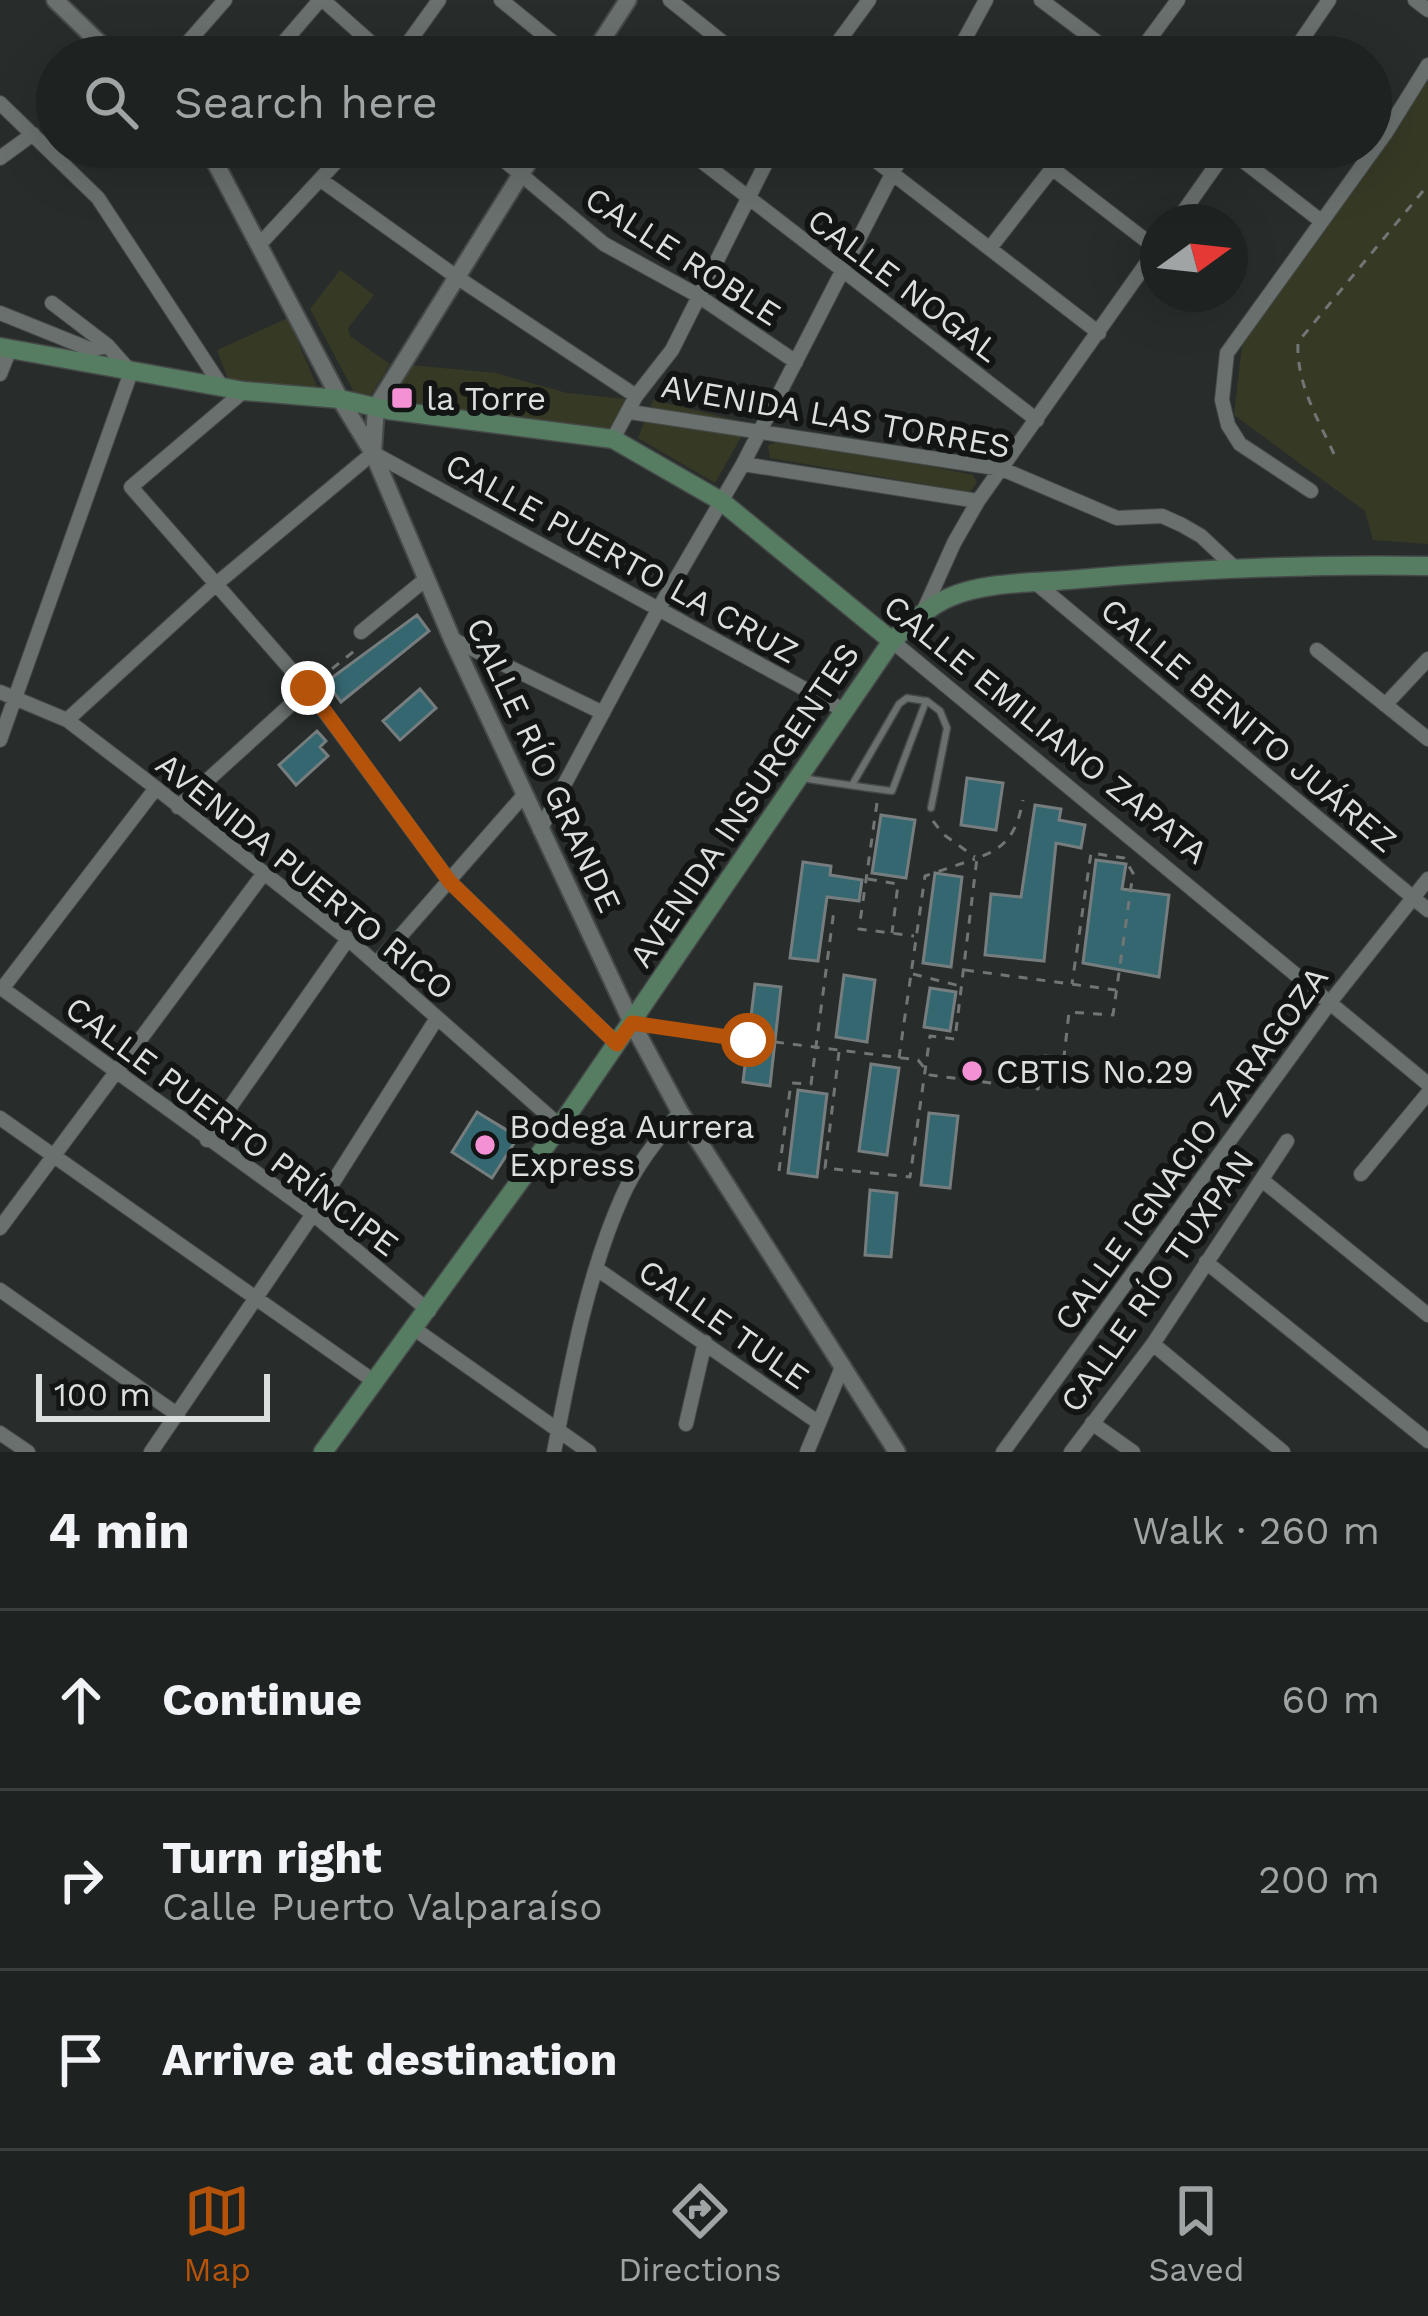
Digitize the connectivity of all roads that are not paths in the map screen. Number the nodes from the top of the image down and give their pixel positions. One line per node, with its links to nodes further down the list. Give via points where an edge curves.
1 (55, 0): 15 (street)
2 (225, 0): 16 (street)
3 (322, 0): 17 (street); 18 (street)
4 (439, 0): 19 (street)
5 (501, 0): 20 (street)
6 (628, 0): 21 (street)
7 (670, 0): 22 (street)
8 (986, 0): 24 (street)
9 (1041, 0): 25 (street)
10 (1178, 0): 26 (street)
11 (1329, 0): 27 (street)
12 (1415, 0): 14 (street)
13 (861, 3): 23 (street)
14 (1428, 10)
15 (92, 36)
16 (193, 36)
17 (290, 36)
18 (363, 36)
19 (413, 36)
20 (545, 36)
21 (605, 36)
22 (715, 36)
23 (840, 36)
24 (966, 36)
25 (1089, 36)
26 (1151, 36)
27 (1304, 36)
28 (1428, 65): 30 (street)
29 (0, 103): 31 (street)
30 (1392, 123)
31 (33, 134): 32 (street); 33 (street)
32 (36, 137)
33 (0, 158)
34 (68, 168): 68 (street, via 98,198)
35 (218, 168): 54 (street, CALLE RÍO GRANDE)
36 (332, 168): 49 (street)
37 (510, 168): 48 (street, CALLE ROBLE)
38 (525, 168): 48 (street)
39 (709, 168): 50 (street, CALLE NOGAL)
40 (764, 168): 50 (street)
41 (885, 168): 47 (street)
42 (895, 168): 47 (street)
43 (1213, 168): 51 (street)
44 (1253, 168): 52 (street)
45 (1360, 168): 52 (street)
46 (1053, 169): 53 (street); 55 (street)
47 (892, 173): 55 (street); 56 (street)
48 (520, 177): 58 (street); 59 (street, CALLE ROBLE, via 604,244)
49 (321, 180): 54 (street); 58 (street)
50 (749, 200): 56 (street, CALLE NOGAL); 59 (street)
51 (1188, 204)
52 (1321, 221): 80 (street, via 1227,353 1222,400 1240,444)
53 (1140, 235)
54 (259, 245): 71 (street, CALLE RÍO GRANDE)
55 (989, 248): 62 (street)
56 (842, 272): 65 (street); 74 (street, CALLE NOGAL)
57 (1140, 273): 62 (street)
58 (458, 278): 70 (street); 72 (street)
59 (697, 295): 65 (street, CALLE ROBLE); 70 (street, via 672,350)
60 (52, 303): 63 (street)
61 (0, 314): 63 (street, via 92,350)
62 (1099, 333): 74 (street)
63 (107, 345): 66 (street)
64 (5, 348): 66 (main road); 67 (street)
65 (796, 362): 75 (street)
66 (131, 372): 68 (main road); 96 (street)
67 (0, 374)
68 (221, 387): 69 (main road)
69 (244, 391): 71 (main road); 87 (street, via 131,488)
70 (637, 396): 73 (street)
71 (340, 399): 72 (main road); 77 (street, CALLE RÍO GRANDE)
72 (376, 407): 76 (main road); 77 (street)
73 (631, 412): 75 (street, AVENIDA LAS TORRES); 76 (street)
74 (1037, 420): 79 (street)
75 (759, 432): 78 (street); 79 (street, AVENIDA LAS TORRES)
76 (613, 439): 81 (main road, CALLE EMILIANO ZAPATA)
77 (373, 453): 85 (street, CALLE RÍO GRANDE); 87 (street); 88 (street, CALLE PUERTO LA CRUZ)
78 (743, 464): 81 (street); 82 (street)
79 (1002, 469): 82 (street); 84 (street, AVENIDA LAS TORRES, via 1117,518 1162,516 1201,536)
80 (1311, 491)
81 (721, 501): 88 (street); 92 (main road, CALLE EMILIANO ZAPATA)
82 (979, 501): 89 (street)
83 (1428, 566): 84 (main road, AVENIDA INSURGENTES)
84 (1234, 567): 86 (main road, AVENIDA INSURGENTES)
85 (426, 579): 90 (street); 91 (street, CALLE RÍO GRANDE)
86 (1036, 583): 89 (main road, AVENIDA INSURGENTES, via 953,596); 114 (street, CALLE BENITO JUÁREZ)
87 (214, 585): 95 (street); 101 (street)
88 (659, 608): 99 (street, CALLE PUERTO LA CRUZ); 100 (street)
89 (923, 612): 92 (main road, AVENIDA INSURGENTES)
90 (361, 632)
91 (452, 639): 100 (street); 107 (street, CALLE RÍO GRANDE)
92 (892, 641): 99 (main road, AVENIDA INSURGENTES); 119 (street, CALLE EMILIANO ZAPATA)
93 (1317, 650): 98 (street)
94 (1428, 659): 98 (street)
95 (308, 688): 108 (street); 113 (street)
96 (7, 695): 101 (street, AVENIDA PUERTO RICO); 103 (street)
97 (926, 701): 105 (lane, via 899,704); 105 (lane, via 892,791); 109 (lane, via 946,728)
98 (1385, 706): 102 (street)
99 (845, 711): 104 (main road, AVENIDA INSURGENTES)
100 (603, 713): 110 (street)
101 (67, 720): 106 (street, AVENIDA PUERTO RICO)
102 (1428, 739)
103 (0, 740)
104 (800, 778): 105 (lane); 121 (main road, AVENIDA INSURGENTES)
105 (852, 785)
106 (156, 788): 108 (street, AVENIDA PUERTO RICO); 118 (street)
107 (524, 795): 110 (street, CALLE RÍO GRANDE); 113 (street)
108 (178, 807): 111 (street, AVENIDA PUERTO RICO)
109 (931, 808)
110 (540, 830): 121 (street, CALLE RÍO GRANDE)
111 (264, 873): 116 (street, AVENIDA PUERTO RICO); 123 (street)
112 (1428, 879): 114 (street, CALLE IGNACIO ZARAGOZA)
113 (450, 882): 117 (street); 122 (street)
114 (1413, 897): 115 (street, CALLE BENITO JUÁREZ); 119 (street, CALLE IGNACIO ZARAGOZA)
115 (1428, 910)
116 (348, 939): 117 (street, AVENIDA PUERTO RICO); 128 (street)
117 (376, 964): 120 (street, AVENIDA PUERTO RICO)
118 (1, 988): 123 (street, CALLE PUERTO PRÍNCIPE)
119 (1330, 1001): 124 (street, CALLE EMILIANO ZAPATA); 160 (street, CALLE IGNACIO ZARAGOZA)
120 (437, 1018): 127 (street, AVENIDA PUERTO RICO); 133 (street)
121 (632, 1023): 122 (main road, AVENIDA INSURGENTES); 125 (street, CALLE RÍO GRANDE)
122 (617, 1044): 127 (main road, AVENIDA INSURGENTES)
123 (116, 1070): 128 (street, CALLE PUERTO PRÍNCIPE); 130 (street)
124 (1428, 1088): 131 (street)
125 (680, 1112): 136 (street, via 632,1178); 144 (street, CALLE RÍO GRANDE)
126 (0, 1118): 130 (street)
127 (560, 1126): 139 (main road, AVENIDA INSURGENTES)
128 (207, 1140): 133 (street, CALLE PUERTO PRÍNCIPE)
129 (1287, 1141): 132 (street, CALLE RÍO TUXPAN)
130 (53, 1155): 134 (street); 138 (street)
131 (1361, 1174)
132 (1262, 1180): 135 (street, CALLE RÍO TUXPAN); 140 (street)
133 (313, 1214): 138 (street); 139 (street, CALLE PUERTO PRÍNCIPE)
134 (0, 1228)
135 (1206, 1262): 143 (street, CALLE RÍO TUXPAN); 152 (street)
136 (597, 1269): 142 (street, CALLE TULE); 150 (street)
137 (0, 1290): 146 (street)
138 (254, 1298): 145 (street); 146 (street)
139 (429, 1311): 141 (main road, AVENIDA INSURGENTES)
140 (1428, 1315)
141 (416, 1330): 145 (main road, AVENIDA INSURGENTES); 150 (street)
142 (705, 1342): 147 (street, CALLE TULE); 149 (street)
143 (1153, 1344): 148 (street, CALLE RÍO TUXPAN); 163 (street)
144 (844, 1366): 147 (street); 159 (street, CALLE RÍO GRANDE)
145 (375, 1382): 155 (main road, AVENIDA INSURGENTES)
146 (178, 1415): 154 (street)
147 (819, 1423): 158 (street)
148 (1092, 1423): 161 (street, CALLE RÍO TUXPAN); 162 (street)
149 (686, 1424)
150 (558, 1428): 156 (street); 157 (street)
151 (0, 1433): 153 (street)
152 (1428, 1441)
153 (28, 1452)
154 (151, 1452)
155 (323, 1452)
156 (554, 1452)
157 (590, 1452)
158 (807, 1452)
159 (897, 1452)
160 (1003, 1452)
161 (1071, 1452)
162 (1133, 1452)
163 (1283, 1452)

